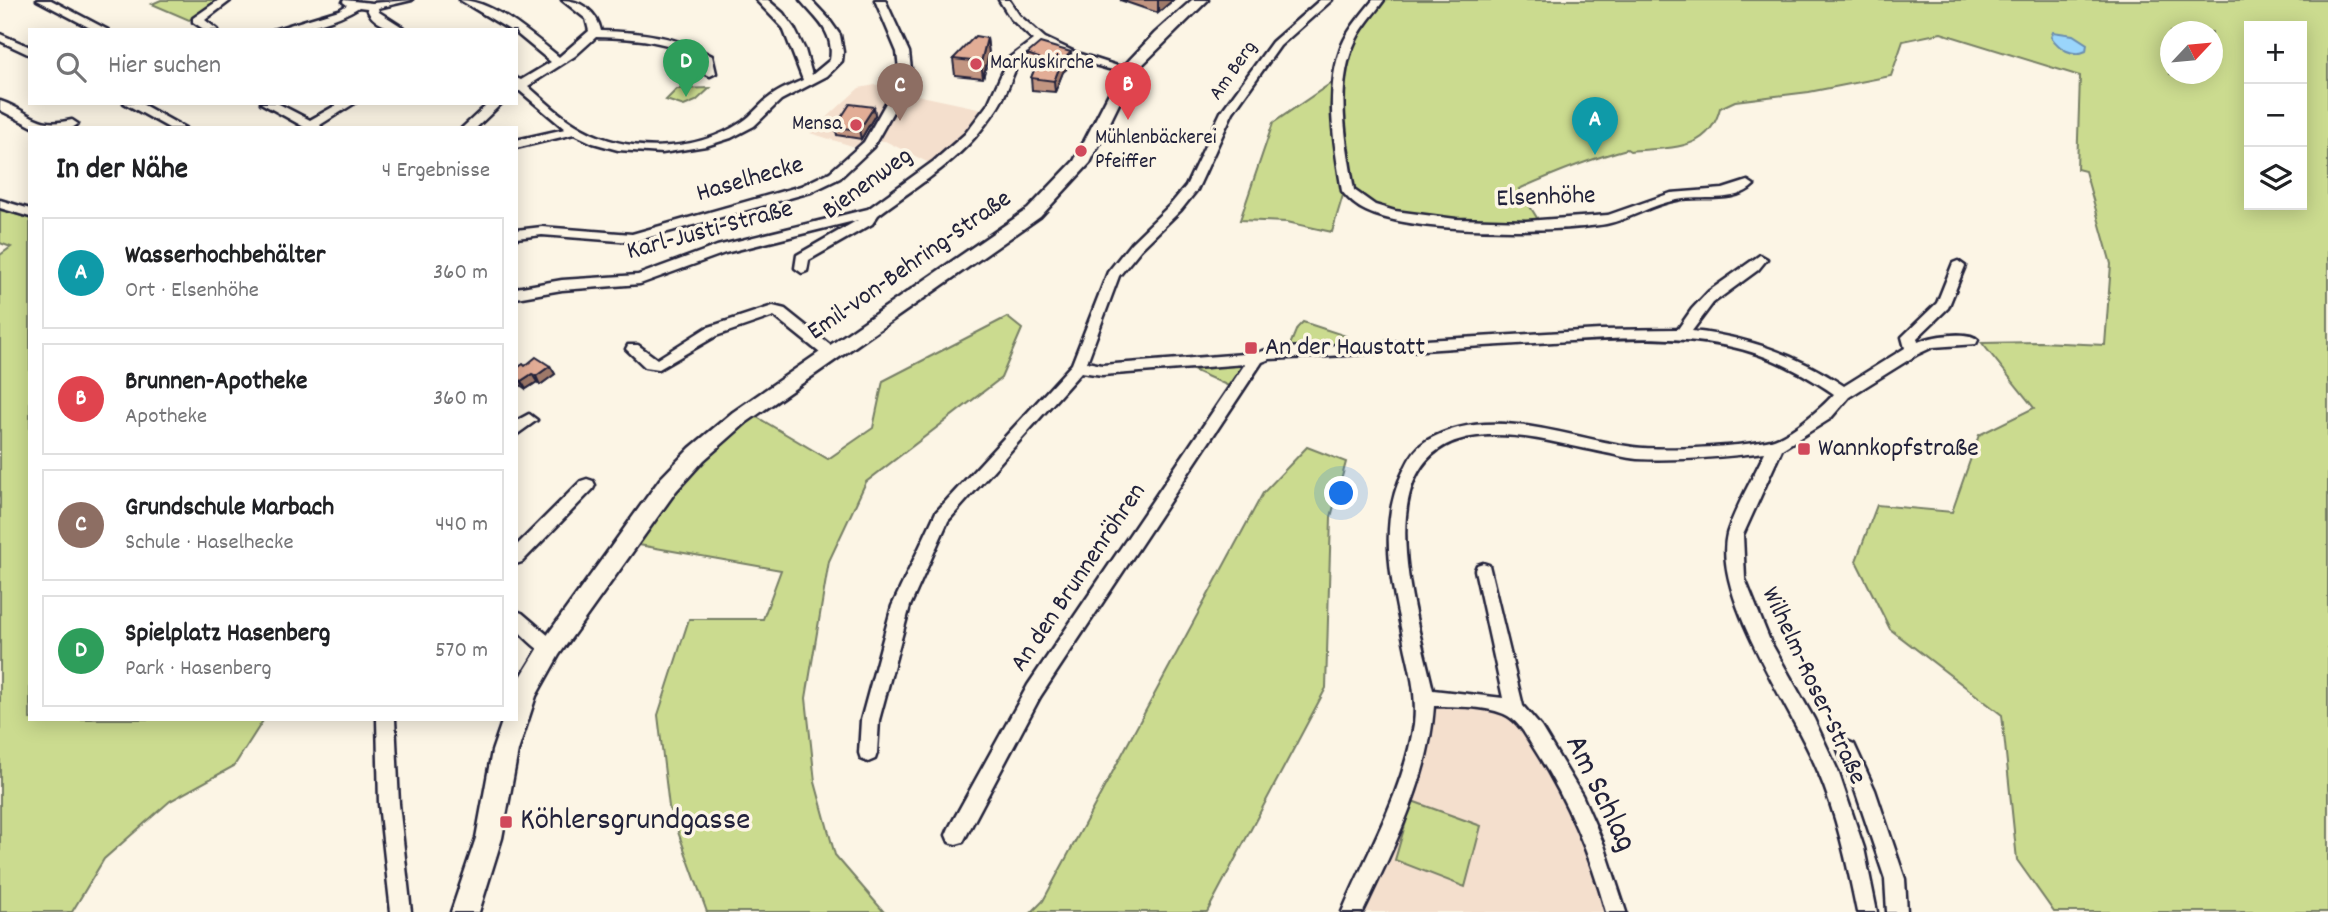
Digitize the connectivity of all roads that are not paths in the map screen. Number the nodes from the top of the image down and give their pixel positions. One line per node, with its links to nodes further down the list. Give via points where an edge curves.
1 (42, 0): 16 (street)
2 (342, 0): 14 (street)
3 (407, 0): 15 (street)
4 (465, 0): 20 (street)
5 (567, 0): 22 (street, via 592,19)
6 (761, 0): 29 (street, via 787,26)
7 (805, 0): 29 (street, via 832,29 837,46 831,67)
8 (880, 0): 48 (street, Haselhecke, via 903,52 905,78 869,144 835,175 806,189 632,238 542,231)
9 (1004, 0): 24 (street, via 1016,20)
10 (1201, 0): 27 (main road, Emil-von-Behring-Straße)
11 (1327, 0): 59 (street, Am Berg, via 1276,44 1227,112 1192,187 1113,275)
12 (1379, 0): 44 (street, Elsenhöhe, via 1349,43 1341,69 1339,104 1348,191 1371,209 1409,218 1537,224 1609,219 1679,195 1734,192)
13 (225, 1): 17 (street, via 197,20)
14 (356, 4): 15 (street); 18 (street)
15 (372, 6): 19 (street, via 374,14)
16 (99, 28)
17 (210, 28)
18 (285, 28)
19 (398, 28)
20 (515, 28)
21 (518, 30): 26 (street)
22 (593, 34): 26 (street); 28 (street, via 653,37 691,47 708,58)
23 (0, 37): 25 (street)
24 (1039, 41): 27 (street); 47 (street, Bienenweg, via 1013,58 998,98 957,150)
25 (28, 51)
26 (558, 61): 30 (street)
27 (1127, 71): 57 (main road, Emil-von-Behring-Straße, via 1076,172 1043,204)
28 (710, 73)
29 (811, 81): 42 (street, via 778,97 747,125 701,145 627,147)
30 (518, 85): 42 (street)
31 (0, 105): 37 (street)
32 (134, 105): 39 (street)
33 (271, 105): 40 (street)
34 (346, 105): 40 (street)
35 (494, 105): 41 (street)
36 (72, 124): 38 (street)
37 (44, 126)
38 (62, 126)
39 (175, 126)
40 (315, 126)
41 (470, 126)
42 (575, 130): 43 (street)
43 (518, 144)
44 (1748, 185)
45 (0, 204): 46 (street)
46 (28, 212)
47 (873, 212): 51 (street, Bienenweg, via 867,221 802,258); 52 (street, Karl-Justi-Straße, via 722,249 640,279)
48 (518, 234)
49 (1760, 259): 53 (street, via 1691,317)
50 (1958, 266): 56 (street, via 1943,305 1909,337)
51 (802, 268)
52 (518, 293)
53 (1683, 334): 58 (street, via 1499,339); 60 (street, via 1770,353 1817,374)
54 (1971, 340): 56 (street, via 1931,342)
55 (633, 349): 57 (street, via 650,363 659,363 710,332 773,311)
56 (1913, 349): 60 (street)
57 (830, 353): 66 (main road, Emil-von-Behring-Straße, via 714,437 668,485)
58 (1257, 358): 59 (street, via 1102,370); 74 (street, An den Brunnenröhren, via 1034,691)
59 (1078, 366): 73 (street, via 942,517 901,606 870,720)
60 (1844, 393): 61 (street, via 1825,415)
61 (1776, 445): 67 (street, via 1714,452 1634,453 1531,432 1487,429 1454,434 1429,447 1405,482 1396,530 1401,583); 79 (street, Wilhelm-Roser-Straße, via 1735,535 1736,579 1762,644 1828,771 1854,848)
62 (587, 485): 63 (street)
63 (518, 555)
64 (1483, 570): 68 (street, Am Schlag)
65 (518, 620): 66 (street)
66 (551, 648): 69 (main road, Emil-von-Behring-Straße)
67 (1426, 697): 68 (street); 77 (street, via 1406,787)
68 (1515, 710): 78 (street, Am Schlag, via 1544,747 1587,826)
69 (518, 712)
70 (387, 721): 75 (street, via 389,804)
71 (515, 721): 76 (main road, Emil-von-Behring-Straße, via 489,838)
72 (1847, 751): 80 (street, Wilhelm-Roser-Straße, via 1895,878)
73 (868, 753)
74 (956, 835)
75 (401, 912)
76 (465, 912)
77 (1352, 912)
78 (1616, 912)
79 (1867, 912)
80 (1897, 912)

